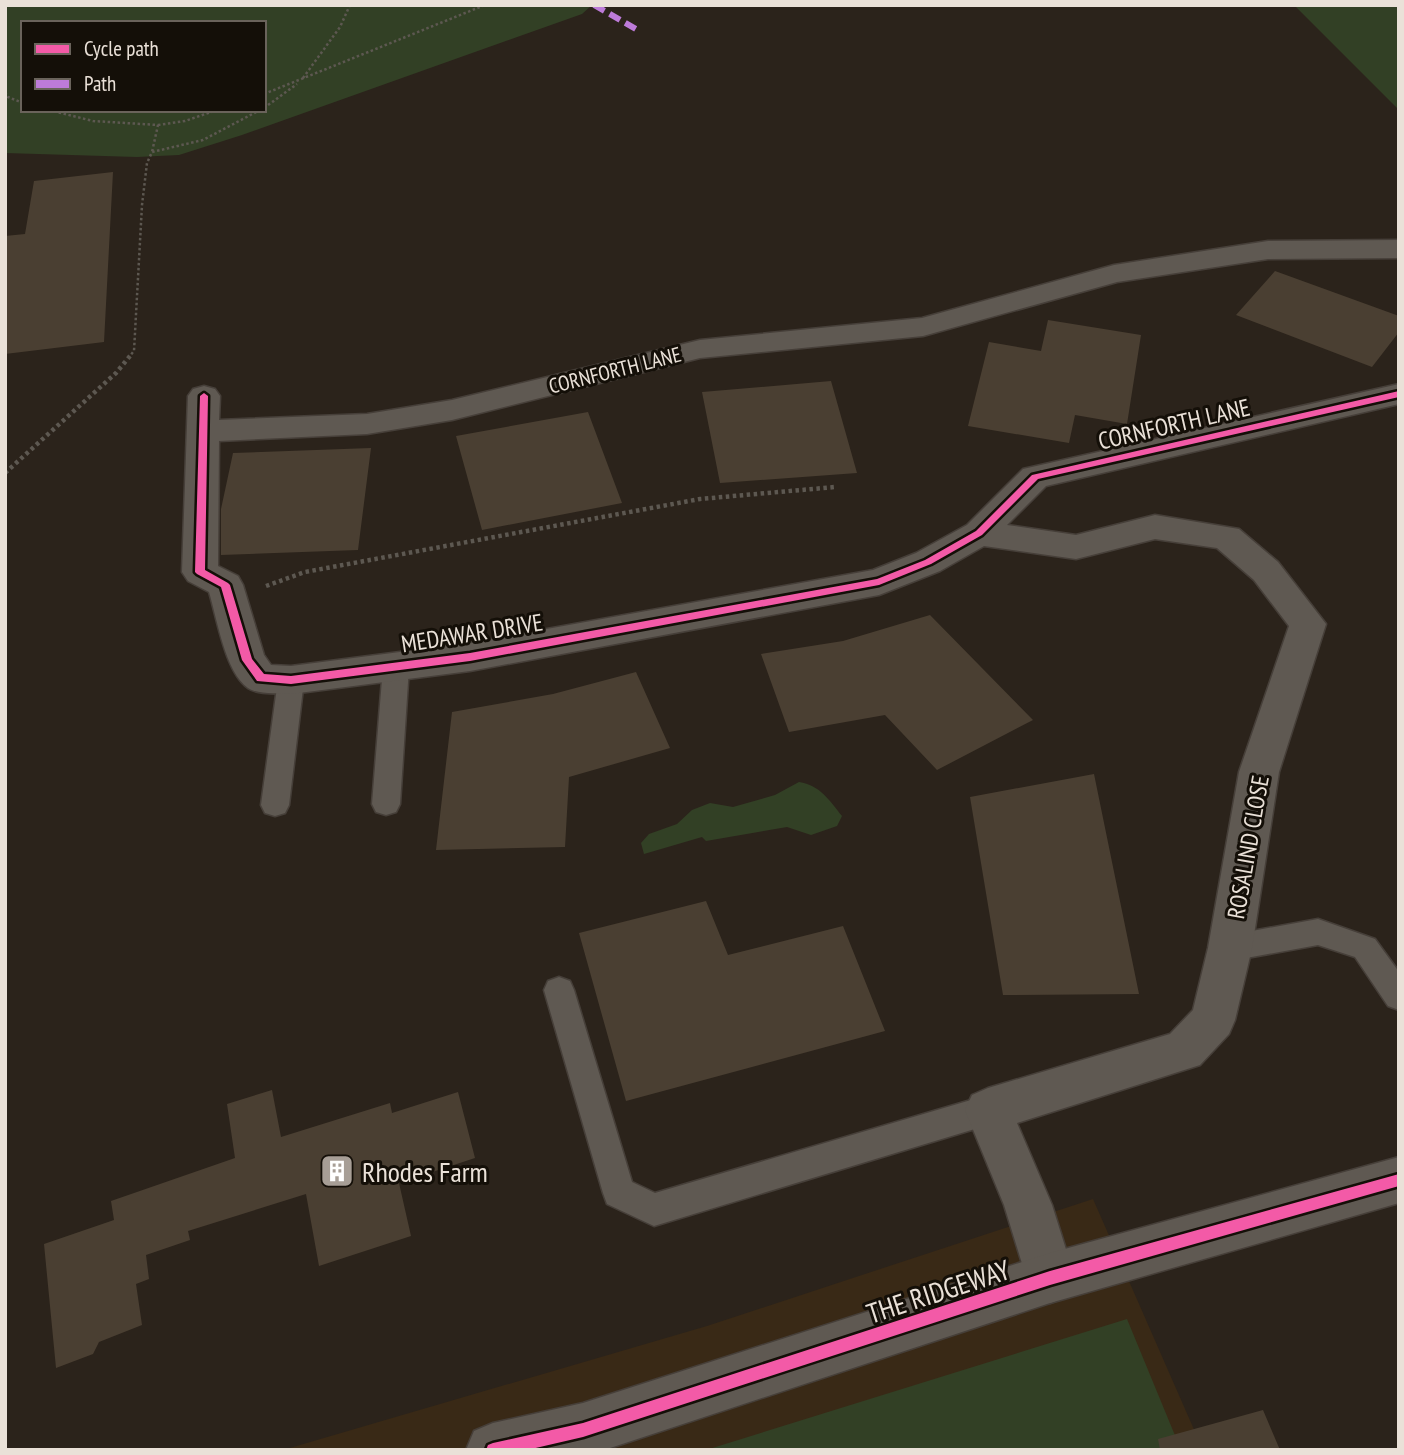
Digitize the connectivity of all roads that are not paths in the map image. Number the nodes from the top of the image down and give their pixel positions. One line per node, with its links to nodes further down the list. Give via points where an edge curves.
1 (1399, 249): 4 (street, CORNFORTH LANE, via 1268,250 1114,274 923,327 700,349 452,410 367,424)
2 (1399, 394): 5 (street, CORNFORTH LANE, via 1035,477)
3 (204, 396): 4 (street, MEDAWAR DRIVE)
4 (204, 431): 7 (street, MEDAWAR DRIVE, via 200,572 225,585 247,660 261,678)
5 (979, 533): 6 (street, MEDAWAR DRIVE, via 928,562 879,582); 10 (street, ROSALIND CLOSE, via 1076,547 1155,527 1227,537 1266,570 1308,624 1259,772)
6 (396, 667): 7 (street, MEDAWAR DRIVE); 8 (lane)
7 (291, 680): 9 (lane)
8 (386, 804)
9 (275, 805)
10 (1230, 948): 12 (lane, via 1318,932 1365,948); 13 (street, ROSALIND CLOSE, via 1213,1020 1184,1050)
11 (559, 990): 13 (lane, via 619,1193 654,1210)
12 (1399, 997)
13 (988, 1110): 15 (street, via 1028,1205)
14 (1399, 1180): 15 (street, THE RIDGEWAY)
15 (1050, 1278): 16 (street, THE RIDGEWAY, via 583,1430)
16 (494, 1450)

